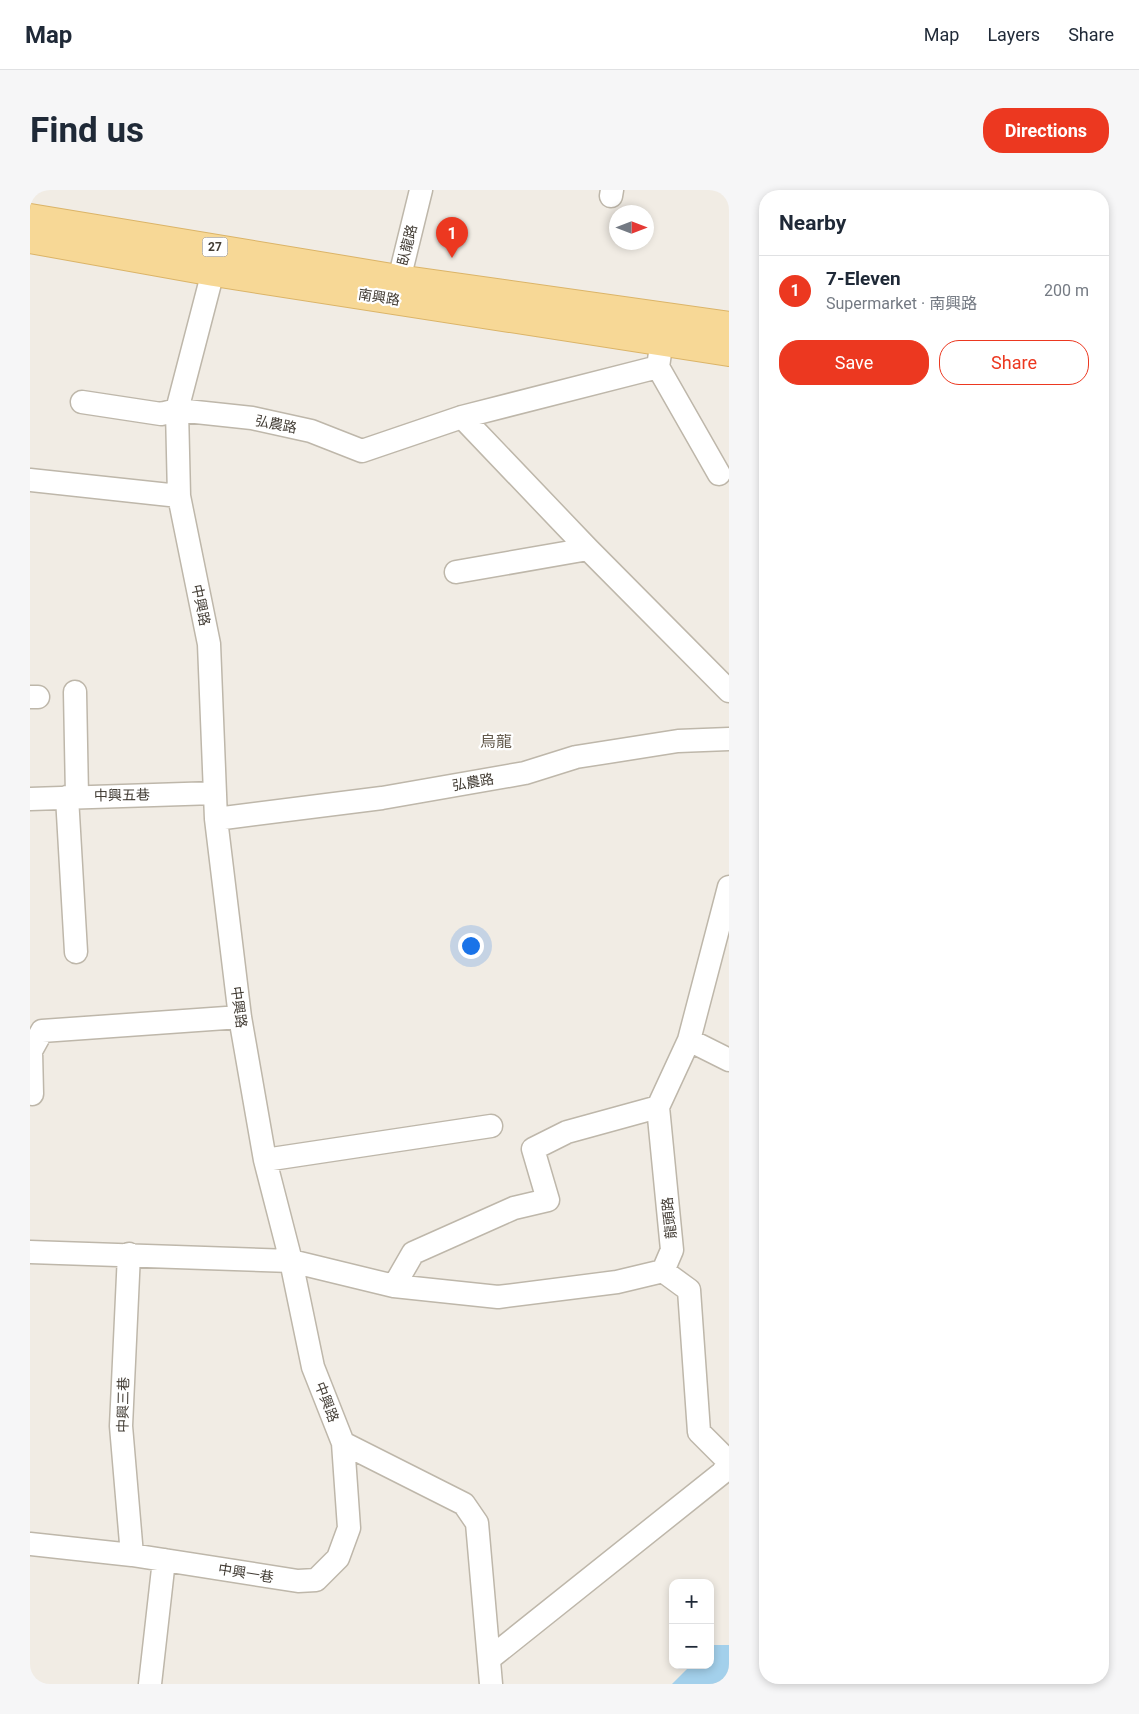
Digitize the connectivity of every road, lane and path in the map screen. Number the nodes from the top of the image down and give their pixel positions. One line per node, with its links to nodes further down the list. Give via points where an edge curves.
1 (421, 190): 5 (street, 臥龍路)
2 (30, 218): 4 (main road, 南興路 / 27)
3 (30, 239): 4 (main road, 南興路 / 27)
4 (216, 260): 5 (main road, 南興路 / 27); 10 (street, 中興路)
5 (396, 289): 7 (main road, 南興路 / 27)
6 (729, 326): 7 (main road, 南興路 / 27)
7 (662, 341): 8 (main road, 南興路 / 27); 11 (street, 弘農路); 12 (street)
8 (729, 352)
9 (82, 402): 10 (street, 弘農路, via 161,414)
10 (178, 410): 11 (street, 弘農路, via 252,418 310,431 362,451); 14 (street, 中興路)
11 (462, 417): 15 (street)
12 (719, 474)
13 (30, 480): 14 (street)
14 (179, 496): 20 (street, 中興路, via 209,644)
15 (588, 549): 16 (street); 17 (street)
16 (456, 572)
17 (729, 691)
18 (75, 692): 21 (street)
19 (729, 739): 23 (street, 弘農路, via 678,741 576,757 525,774 382,798)
20 (215, 793): 21 (street, 中興五巷); 23 (street, 中興路)
21 (72, 797): 22 (street, 中興五巷); 25 (street)
22 (30, 799)
23 (216, 819): 26 (street, 中興路)
24 (729, 887): 27 (street, 龍頭路)
25 (76, 952)
26 (240, 1017): 29 (street, via 42,1031 31,1051); 32 (street, 中興路)
27 (688, 1040): 28 (street); 30 (street, 龍頭路)
28 (729, 1060)
29 (32, 1094)
30 (658, 1107): 36 (street, 龍頭路, via 672,1250); 37 (street, via 567,1132 533,1149 548,1200 514,1208 413,1252)
31 (491, 1126): 32 (street)
32 (265, 1160): 35 (street, 中興路)
33 (30, 1252): 34 (street)
34 (129, 1254): 35 (street); 41 (street, 中興三巷, via 121,1426)
35 (291, 1261): 37 (street); 38 (street, 中興路, via 313,1366)
36 (663, 1271): 37 (street, via 617,1282 498,1296); 39 (street, via 689,1290 699,1432)
37 (394, 1286)
38 (343, 1443): 42 (street, 中興一巷, via 348,1528 338,1558 316,1580 298,1581); 43 (street, via 464,1504 477,1523)
39 (729, 1462): 43 (street, via 722,1472)
40 (30, 1544): 41 (street, 中興一巷)
41 (132, 1555): 42 (street, 中興一巷)
42 (164, 1560): 44 (street)
43 (490, 1659): 45 (street)
44 (150, 1684)
45 (491, 1684)

